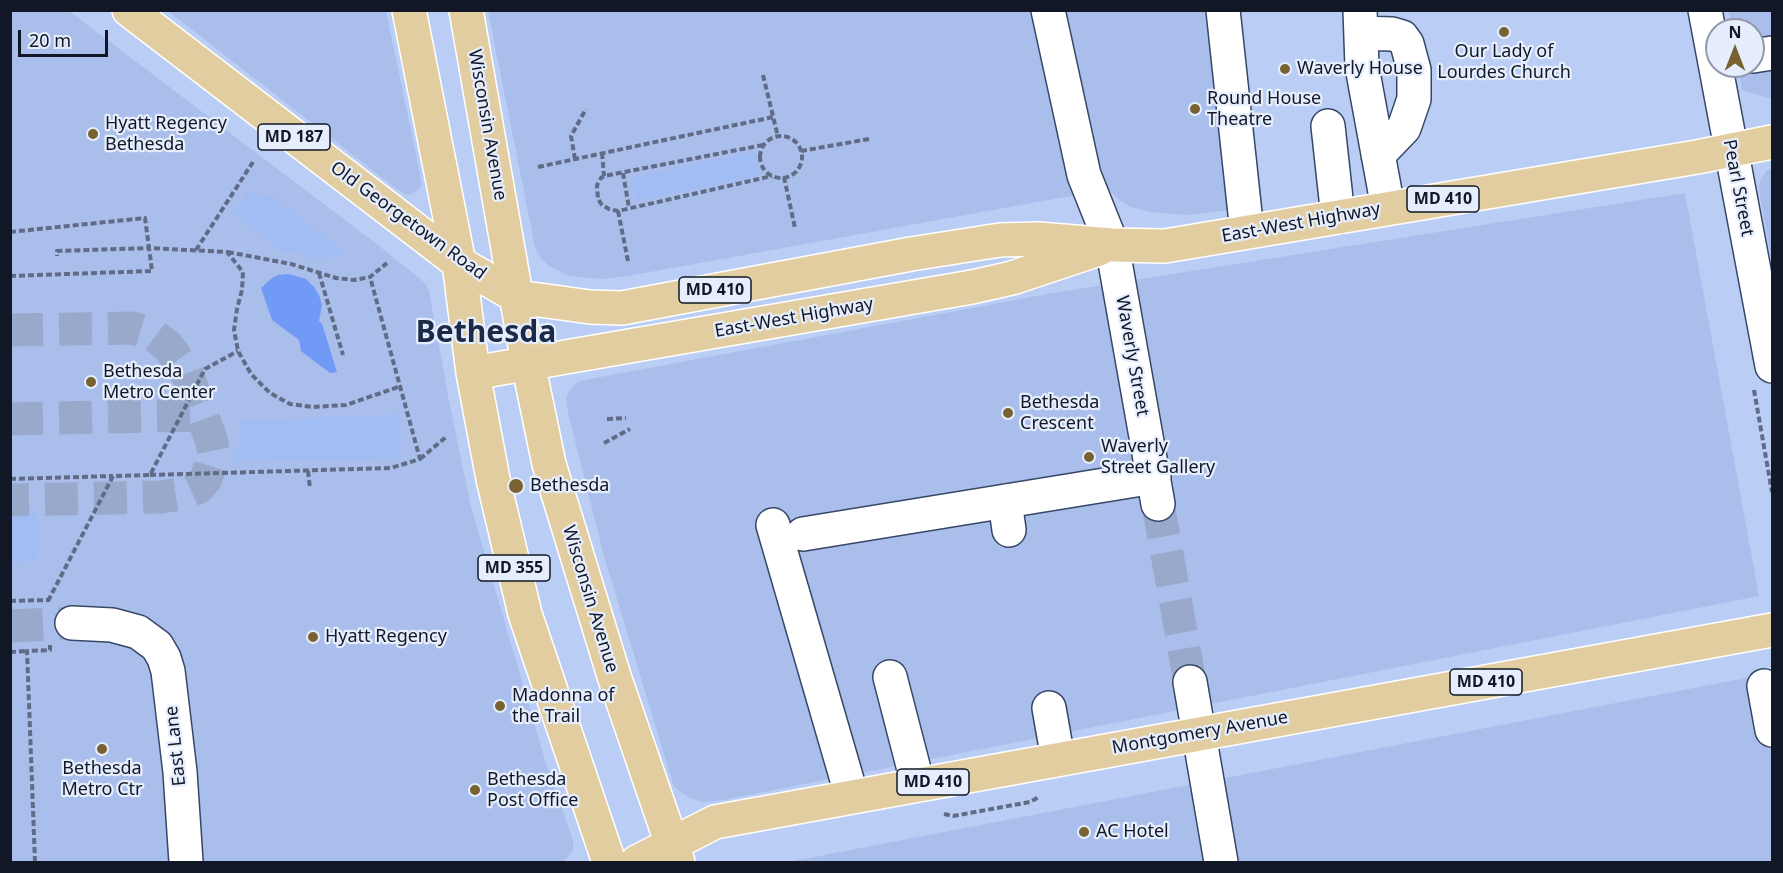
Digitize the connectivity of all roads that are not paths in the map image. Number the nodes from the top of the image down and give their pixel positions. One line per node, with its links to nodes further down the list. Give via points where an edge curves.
1 (129, 10): 16 (main road, Old Georgetown Road / MD 187)
2 (409, 10): 16 (main road, MD 355)
3 (466, 10): 17 (main road, Wisconsin Avenue / MD 355)
4 (1048, 10): 15 (street, Waverly Street, via 1084,175)
5 (1223, 10): 14 (street)
6 (1360, 22): 11 (street, via 1362,67); 11 (street, via 1402,37 1414,70 1414,99 1404,128)
7 (1719, 78): 10 (street, Pearl Street)
8 (1328, 126): 13 (street)
9 (1773, 142): 10 (main road, East-West Highway / MD 410)
10 (1730, 150): 12 (main road, East-West Highway / MD 410); 18 (street, Pearl Street)
11 (1378, 155): 12 (street)
12 (1388, 208): 13 (main road, East-West Highway / MD 410)
13 (1338, 216): 14 (main road, East-West Highway / MD 410)
14 (1247, 232): 15 (main road, East-West Highway / MD 410, via 1165,246)
15 (1112, 244): 17 (main road, East-West Highway / MD 410, via 1000,240 622,308); 19 (main road, East-West Highway, via 1012,278 972,287); 31 (street, Waverly Street, via 1156,490 1007,516 788,529)
16 (459, 263): 17 (main road, Old Georgetown Road / MD 187); 20 (main road, MD 355)
17 (518, 297): 19 (main road, Wisconsin Avenue / MD 355)
18 (1771, 351)
19 (528, 363): 20 (main road, East-West Highway); 32 (main road, Wisconsin Avenue / MD 355, via 549,464)
20 (473, 373): 34 (main road, MD 355, via 525,614)
21 (72, 623): 33 (street, East Lane, via 124,627 146,637 164,658 180,772)
22 (1773, 630): 28 (main road, Montgomery Avenue / MD 410)
23 (890, 678): 30 (street)
24 (1190, 681): 28 (street)
25 (1764, 686): 27 (street)
26 (1049, 708): 29 (street)
27 (1773, 730)
28 (1200, 733): 29 (main road, Montgomery Avenue / MD 410); 36 (street)
29 (1059, 759): 30 (main road, Montgomery Avenue / MD 410)
30 (918, 785): 31 (main road, Montgomery Avenue / MD 410)
31 (852, 797): 32 (main road, Montgomery Avenue / MD 410, via 715,822)
32 (674, 854): 35 (main road, Montgomery Avenue / MD 410)
33 (186, 862)
34 (609, 862)
35 (637, 862)
36 (1221, 862)

